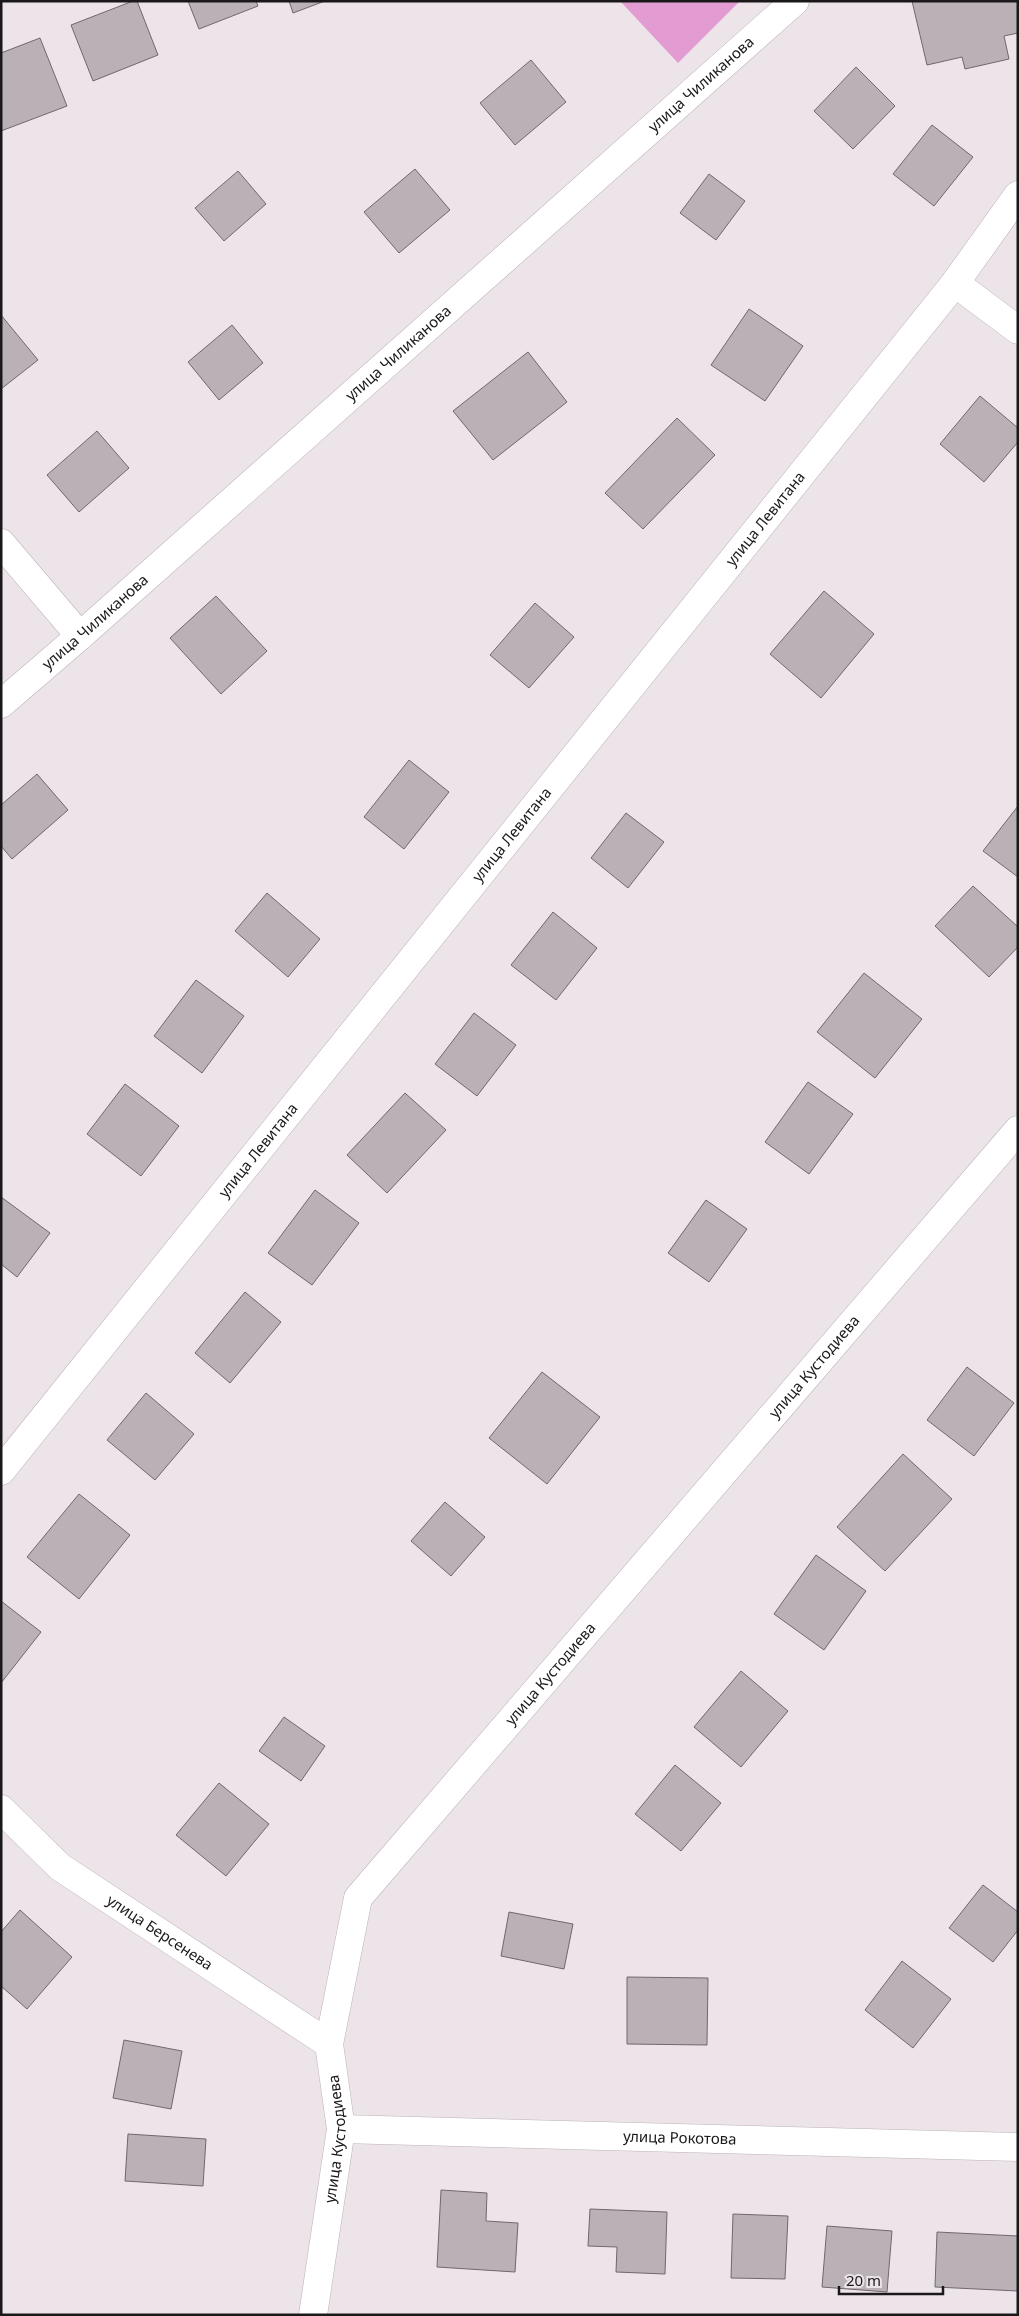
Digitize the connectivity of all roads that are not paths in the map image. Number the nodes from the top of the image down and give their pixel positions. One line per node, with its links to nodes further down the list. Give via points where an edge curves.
1 (795, 1): 6 (street, улица Чиликанова)
2 (1018, 195): 3 (street, улица Левитана)
3 (955, 283): 4 (street); 9 (street, улица Левитана)
4 (1018, 330)
5 (1, 543): 6 (street)
6 (80, 636): 7 (street, улица Чиликанова)
7 (1, 704)
8 (1018, 1130): 11 (street, улица Кустодиева, via 358,1898)
9 (1, 1471)
10 (1, 1809): 11 (street, улица Берсенева, via 60,1867)
11 (329, 2044): 12 (street, улица Кустодиева)
12 (341, 2128): 13 (street, улица Рокотова); 14 (street, улица Кустодиева)
13 (1018, 2147)
14 (313, 2315)

